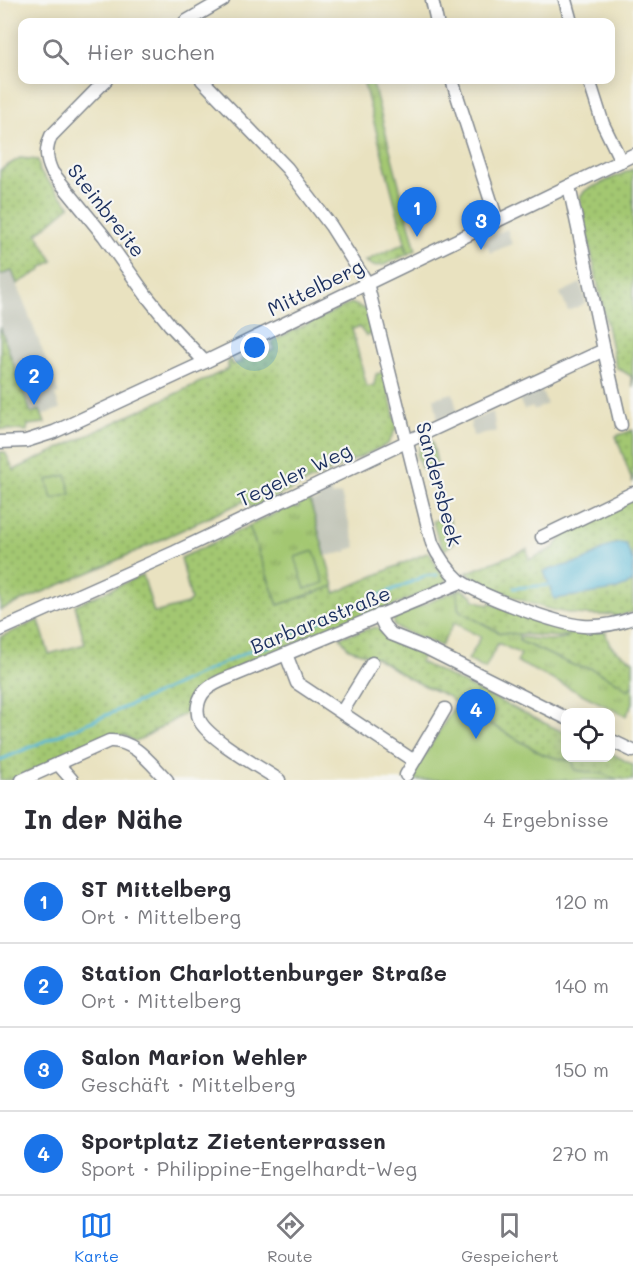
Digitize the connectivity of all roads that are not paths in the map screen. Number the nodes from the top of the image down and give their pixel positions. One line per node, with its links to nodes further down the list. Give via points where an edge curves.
1 (223, 0): 4 (street)
2 (432, 0): 5 (street)
3 (564, 0): 6 (street)
4 (192, 18)
5 (436, 18)
6 (570, 18)
7 (102, 84): 17 (street, Steinbreite, via 51,136 48,163 146,295)
8 (206, 84): 15 (street, via 287,168)
9 (453, 84): 14 (street)
10 (590, 84): 12 (street, via 603,124)
11 (633, 155): 12 (street, Mittelberg)
12 (621, 161): 13 (street, Mittelberg)
13 (569, 186): 14 (street, Mittelberg); 16 (street)
14 (497, 220): 15 (street, Mittelberg)
15 (368, 283): 17 (street, Mittelberg); 20 (street, Sandersbeek)
16 (604, 350): 18 (street); 20 (street, Tegeler Weg)
17 (205, 362): 19 (street, Mittelberg, via 54,432)
18 (621, 425)
19 (3, 441)
20 (408, 441): 23 (street, Sandersbeek, via 432,543 446,567); 26 (street, Tegeler Weg, via 176,552)
21 (633, 493): 22 (street)
22 (542, 537)
23 (461, 582): 24 (street, Barbarastraße); 25 (street, Sandersbeek, via 539,615 572,624 595,626)
24 (379, 615): 27 (street, Barbarastraße); 31 (street, via 391,634)
25 (633, 618)
26 (0, 630)
27 (286, 654): 30 (street, via 297,683); 40 (street, Barbarastraße, via 210,687 199,700 199,720 207,729)
28 (372, 663): 30 (street)
29 (445, 710): 34 (street)
30 (342, 712): 34 (street)
31 (561, 716)
32 (615, 742): 33 (street)
33 (633, 751)
34 (414, 761): 36 (street)
35 (58, 764): 37 (street); 38 (street); 39 (street, via 118,740 131,745)
36 (406, 775)
37 (22, 780)
38 (72, 780)
39 (167, 780)
40 (279, 780)

